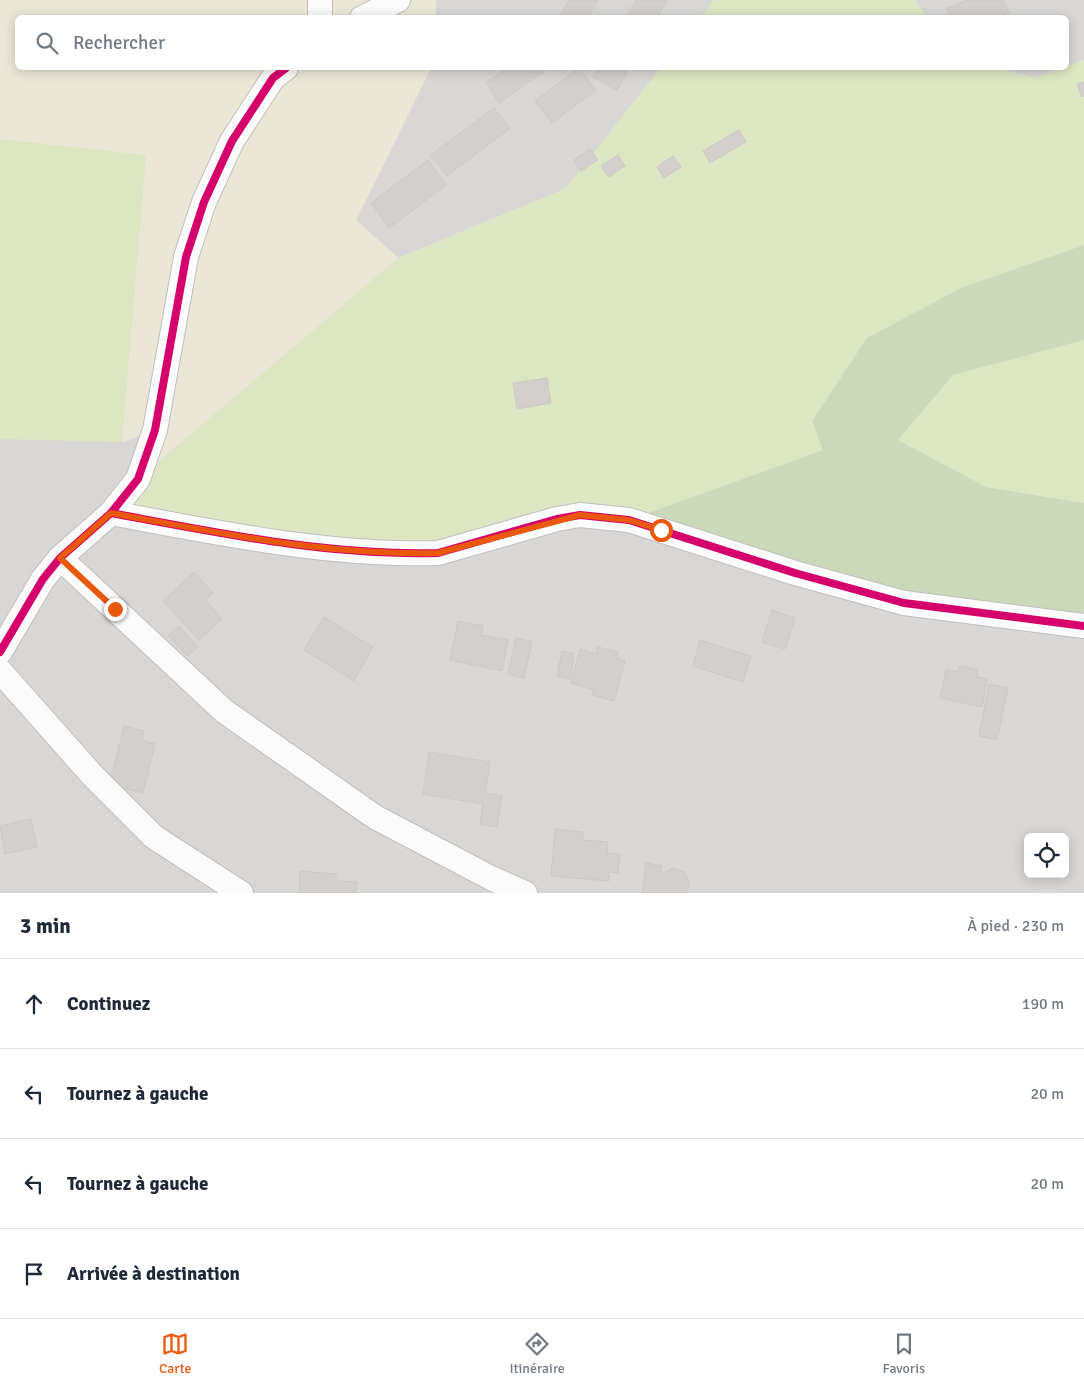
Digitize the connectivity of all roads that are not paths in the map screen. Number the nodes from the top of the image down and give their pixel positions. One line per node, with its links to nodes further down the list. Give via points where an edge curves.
1 (320, 0): 3 (street)
2 (398, 0): 4 (street)
3 (320, 15)
4 (368, 15)
5 (283, 70): 6 (street, via 273,78 232,141 204,202 186,258 155,430 138,479)
6 (111, 513): 7 (street); 8 (street, via 283,544 423,553 438,553 557,519 580,515 605,516 629,520 795,573 904,603)
7 (60, 558): 9 (street, via 43,579); 12 (street, via 224,711 375,818)
8 (1084, 626)
9 (0, 652)
10 (0, 671): 11 (street, via 93,776 154,837)
11 (241, 893)
12 (526, 893)

